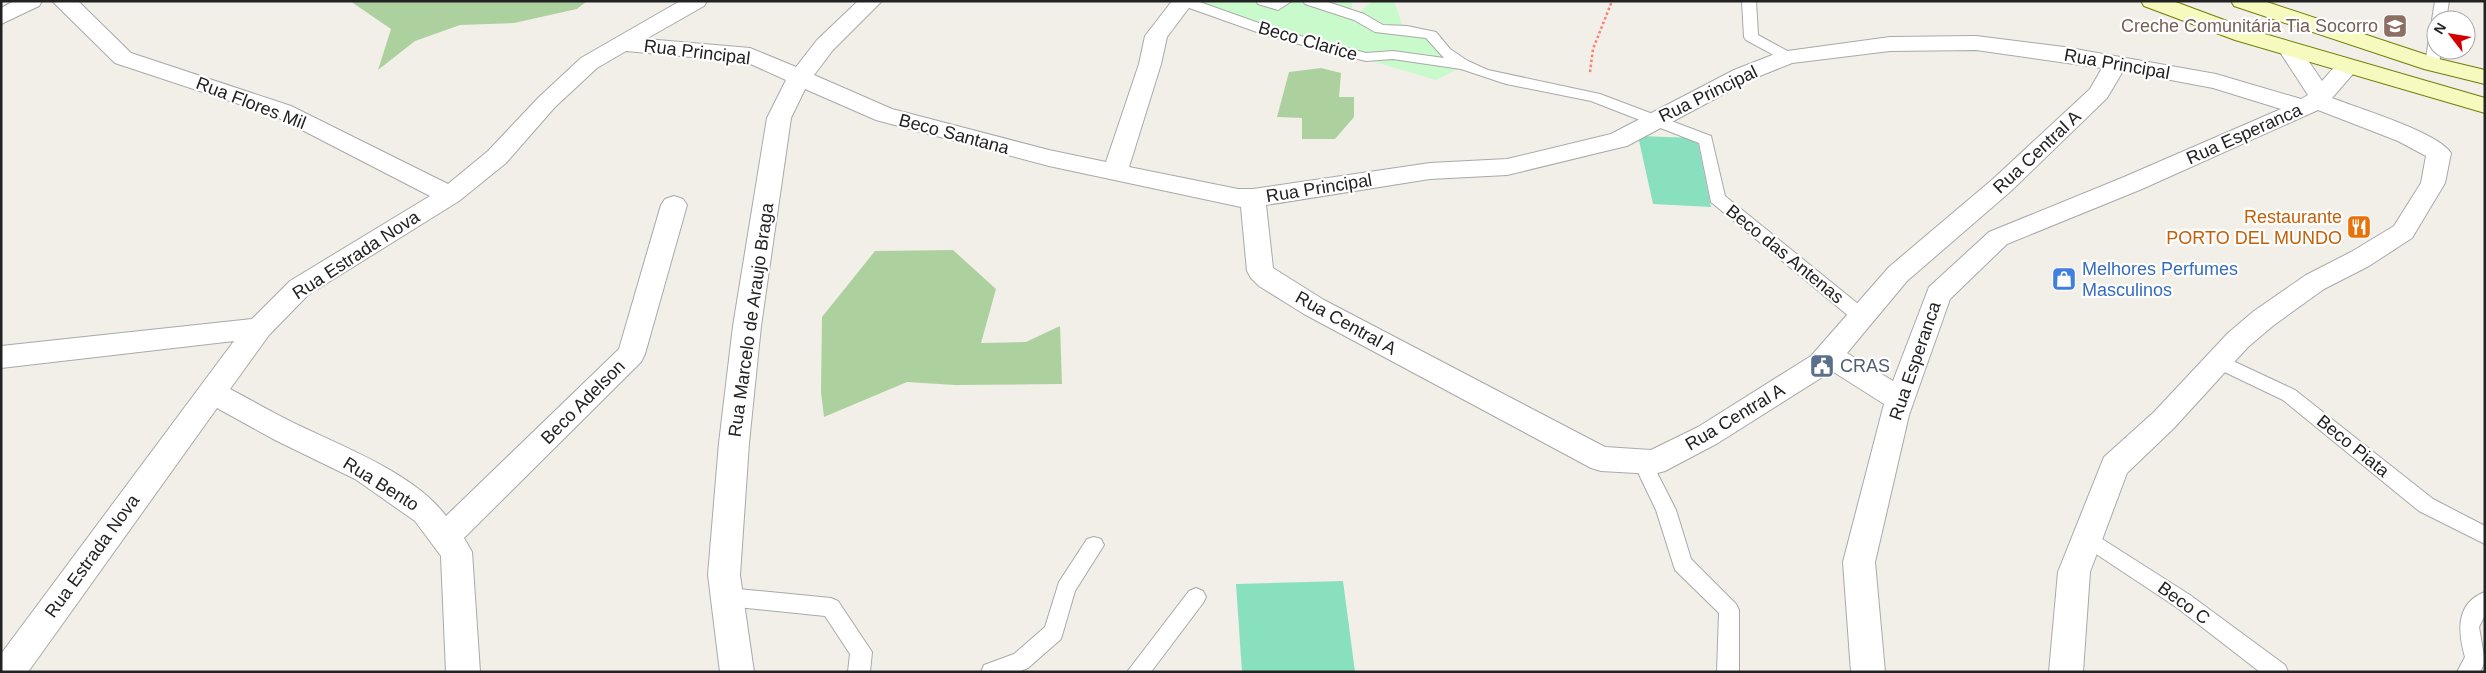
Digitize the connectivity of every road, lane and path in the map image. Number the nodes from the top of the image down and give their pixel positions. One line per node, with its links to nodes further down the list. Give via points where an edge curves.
1 (31, 1): 13 (street)
2 (63, 1): 29 (street, Rua Flores Mil, via 123,58 283,112)
3 (696, 1): 14 (street, Rua Estrada Nova)
4 (871, 1): 23 (street, Rua Marcelo de Araujo Braga, via 825,45)
5 (1183, 1): 20 (lane, Beco Clarice, via 1276,34 1366,57 1393,55); 28 (street, via 1156,36)
6 (1263, 1): 7 (lane, via 1278,6)
7 (1285, 1)
8 (1310, 1): 20 (lane, via 1380,29 1431,35 1440,49)
9 (1612, 1): 24 (path, via 1594,49)
10 (1749, 1): 16 (lane, via 1751,38)
11 (2152, 1): 15 (main road)
12 (2242, 1): 19 (main road)
13 (1, 17)
14 (622, 44): 23 (street, Rua Principal, via 750,55); 29 (street, Rua Estrada Nova, via 589,63 547,102 497,157)
15 (2289, 49): 21 (main road); 25 (street, Rua Esperanca)
16 (1788, 56): 18 (street, Rua Principal, via 1890,44 1976,43); 27 (street, Rua Principal, via 1742,75)
17 (2433, 60): 19 (lane)
18 (2116, 63): 25 (street, Rua Principal); 32 (street, Rua Central A, via 2099,93 2002,185 1898,274)
19 (2432, 64): 22 (main road)
20 (1466, 65): 24 (lane, Beco das Antenas, via 1512,82)
21 (2348, 67): 25 (street, Rua Esperanca); 26 (main road)
22 (2485, 77)
23 (799, 78): 28 (street, Beco Santana, via 884,115 1049,158); 44 (street, Rua Marcelo de Araujo Braga, via 779,118 747,326 725,556)
24 (1586, 96): 27 (lane, Beco das Antenas)
25 (2313, 102): 36 (street, Rua Esperanca, via 2406,135 2439,153 2433,183 2404,232 2315,282 2264,318); 38 (street, Rua Esperanca, via 2133,183 1998,238 1938,294)
26 (2485, 106)
27 (1655, 120): 30 (street, Rua Principal, via 1618,140 1507,167 1430,172); 32 (lane, Beco das Antenas, via 1706,140 1717,198)
28 (1116, 171): 30 (street, Rua Principal, via 1238,198)
29 (450, 195): 33 (street, Rua Estrada Nova, via 299,288)
30 (1253, 198): 39 (street, Rua Central A, via 1260,271 1268,279 1314,307 1601,460)
31 (674, 205): 41 (street, Beco Adelson, via 631,354)
32 (1862, 317): 34 (street, Rua Central A)
33 (260, 328): 35 (street); 37 (street, Rua Estrada Nova)
34 (1830, 356): 38 (street); 39 (street, Rua Central A, via 1708,435 1654,462)
35 (1, 357)
36 (2218, 361): 40 (lane, Beco Piata, via 2289,395 2426,505); 42 (street, Rua Esperanca, via 2164,420 2115,466)
37 (212, 392): 41 (street, Rua Bento, via 285,432 366,470 426,512); 47 (street, Rua Estrada Nova)
38 (1900, 400): 54 (street, Rua Esperanca, via 1859,562)
39 (1642, 462): 53 (lane, via 1666,510 1682,564 1729,610)
40 (2485, 536)
41 (445, 537): 48 (street, Rua Bento, via 456,552)
42 (2088, 538): 55 (street, Rua Esperanca, via 2074,572); 56 (lane, Beco C, via 2183,601)
43 (1094, 545): 51 (lane, via 1066,588 1054,632 1020,660)
44 (727, 597): 49 (street, Rua Marcelo de Araujo Braga); 50 (lane, via 831,607 860,652)
45 (1196, 597): 52 (lane)
46 (2485, 601): 57 (lane, via 2472,612 2468,633 2476,658)
47 (8, 672)
48 (462, 672)
49 (737, 672)
50 (858, 672)
51 (992, 672)
52 (1138, 672)
53 (1728, 672)
54 (1868, 672)
55 (2066, 672)
56 (2278, 672)
57 (2468, 672)

